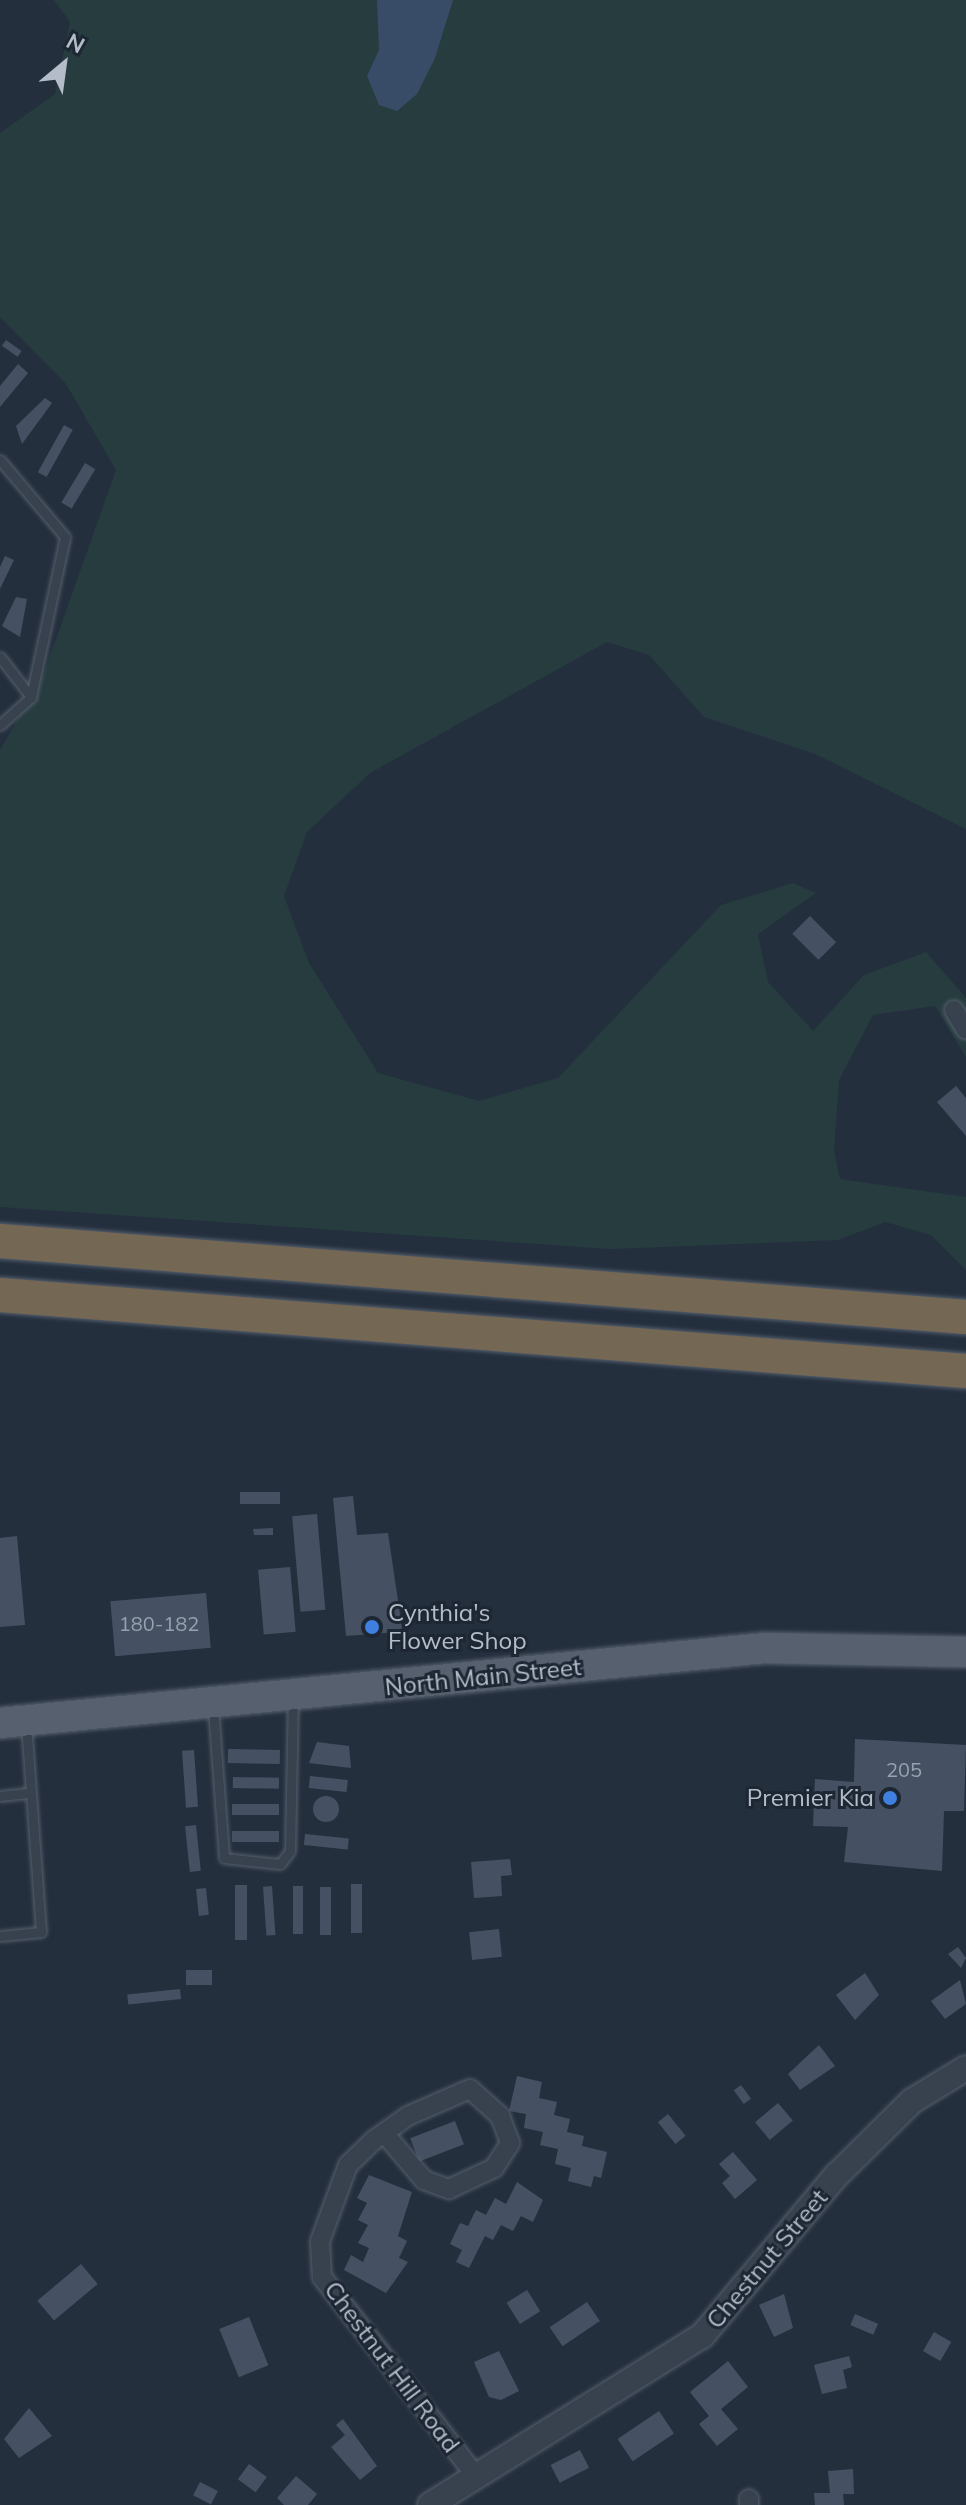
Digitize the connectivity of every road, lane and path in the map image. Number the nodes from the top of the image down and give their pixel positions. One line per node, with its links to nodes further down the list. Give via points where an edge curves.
1 (0, 460): 3 (lane, via 65,537)
2 (0, 657): 3 (lane)
3 (31, 697): 4 (lane)
4 (0, 725)
5 (954, 1010): 6 (street)
6 (966, 1030)
7 (0, 1241): 9 (highway)
8 (0, 1295): 10 (highway)
9 (966, 1317)
10 (966, 1371)
11 (966, 1652): 12 (main road, North Main Street, via 765,1648)
12 (293, 1696): 13 (main road, North Main Street); 13 (lane, via 290,1851 280,1864 224,1858)
13 (213, 1704): 14 (main road, North Main Street)
14 (13, 1722): 15 (lane)
15 (28, 1793): 16 (lane); 17 (lane, via 41,1932)
16 (0, 1796)
17 (0, 1936)
18 (966, 2068): 20 (street, Chestnut Street, via 912,2101 836,2176 702,2336)
19 (384, 2133): 19 (street, Chestnut Hill Road, via 470,2089 500,2116 510,2143 494,2168 449,2189 424,2180); 20 (street, Chestnut Hill Road, via 348,2165 330,2204 320,2241 322,2277)
20 (474, 2474): 21 (street, Chestnut Street)
21 (430, 2505)

